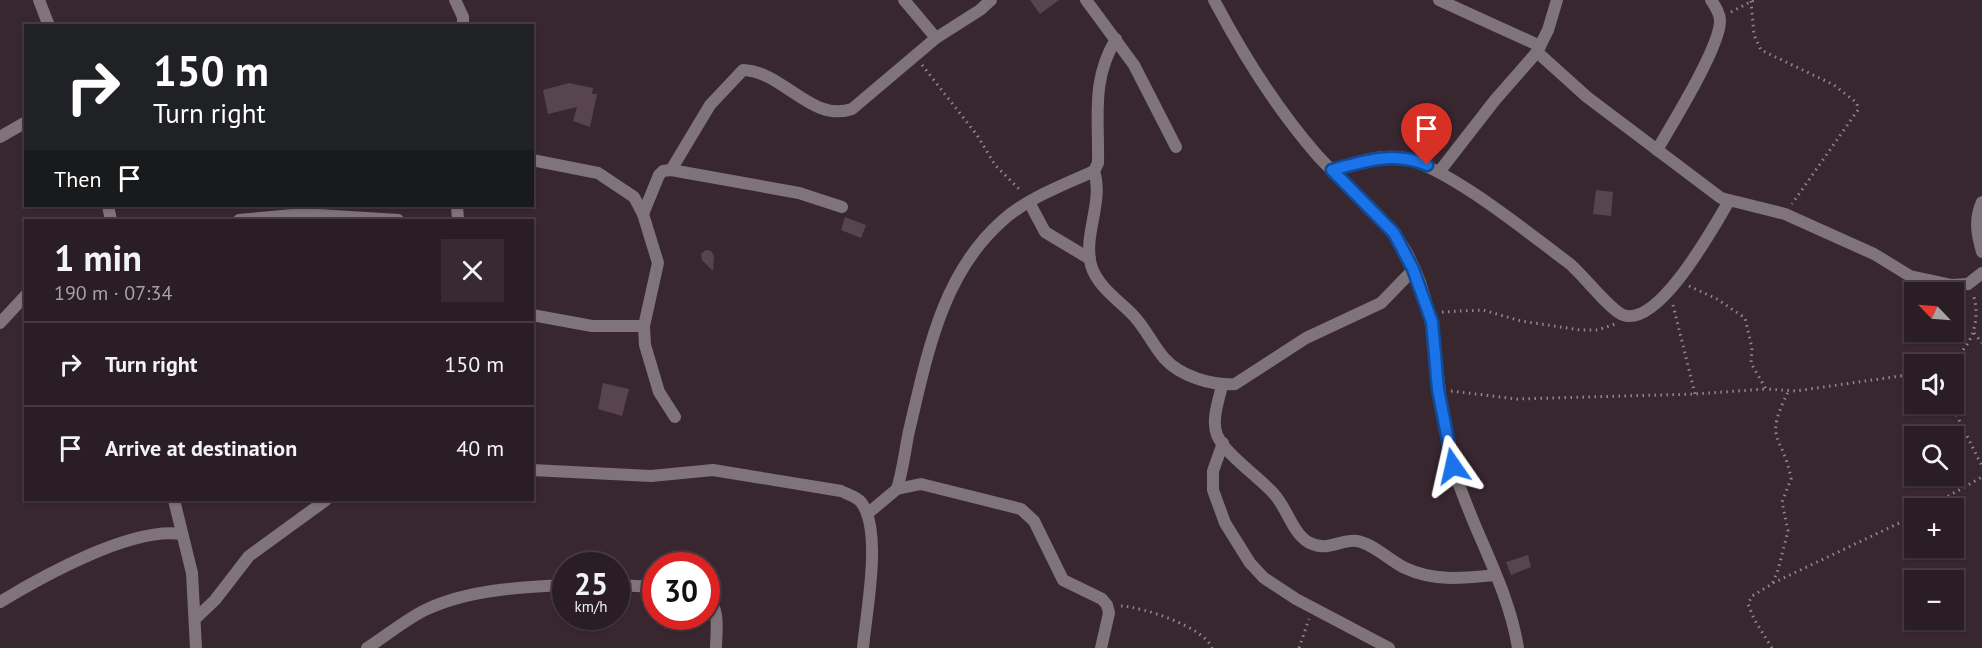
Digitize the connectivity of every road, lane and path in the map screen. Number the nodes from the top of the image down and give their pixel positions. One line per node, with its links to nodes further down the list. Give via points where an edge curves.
1 (39, 0): 12 (street)
2 (455, 0): 13 (street)
3 (904, 0): 14 (street)
4 (991, 0): 14 (street)
5 (1086, 0): 15 (street)
6 (1214, 0): 24 (street, via 1276,104)
7 (1439, 0): 16 (street)
8 (1557, 0): 16 (street)
9 (1701, 0): 11 (street)
10 (1752, 1): 11 (path); 32 (path, via 1754,35 1761,50 1834,86 1857,103 1858,110)
11 (1715, 8): 21 (street, via 1713,45)
12 (48, 24)
13 (463, 24)
14 (936, 38): 17 (street)
15 (1116, 39): 20 (street, via 1134,65); 25 (street, via 1105,57 1097,88 1098,163)
16 (1539, 49): 21 (street, via 1587,97); 26 (street)
17 (918, 52): 23 (street, via 852,109 843,112 826,110 803,99 761,72 743,70 710,105); 28 (path, via 925,71 995,165)
18 (24, 123): 19 (street)
19 (0, 137)
20 (1176, 147)
21 (1657, 150): 27 (street)
22 (534, 160): 31 (street, via 598,173 634,197)
23 (671, 170): 30 (street, via 799,193); 31 (street, via 659,175)
24 (1332, 170): 26 (street, via 1377,157 1395,157 1417,160); 37 (street, via 1394,233)
25 (1094, 171): 28 (street); 36 (street, via 1098,194)
26 (1439, 172): 44 (street, via 1570,264 1613,309)
27 (1729, 201): 32 (street); 39 (street)
28 (1029, 202): 36 (street, via 1045,232); 62 (street, via 1002,220 977,247 944,305 923,368)
29 (1982, 202): 35 (street, via 1976,233)
30 (842, 207)
31 (643, 214): 46 (street, via 658,262)
32 (1785, 214): 40 (street, via 1874,254 1910,276 1952,285)
33 (250, 219): 34 (street, via 303,214)
34 (382, 219)
35 (1982, 252)
36 (1090, 259): 51 (street, via 1096,279 1134,316 1164,358 1200,379)
37 (1413, 269): 42 (street); 51 (street, via 1381,303 1306,338 1235,384)
38 (1982, 273): 40 (street)
39 (1674, 284): 44 (street, via 1654,305); 53 (path, via 1717,299 1745,318 1751,363); 55 (path)
40 (1968, 284): 47 (path, via 1978,312)
41 (24, 297): 45 (street)
42 (1428, 311): 44 (path, via 1483,310 1521,321 1589,330 1616,324); 52 (street)
43 (534, 315): 46 (street, via 592,326)
44 (1625, 316)
45 (0, 323)
46 (644, 326): 57 (street, via 650,370)
47 (1974, 333): 48 (path); 49 (path)
48 (1982, 343)
49 (1957, 354)
50 (1904, 375): 54 (path)
51 (1222, 385): 58 (street, via 1215,421)
52 (1438, 389): 55 (path, via 1517,399); 69 (street, via 1453,466)
53 (1766, 389): 54 (path); 55 (path)
54 (1789, 390): 70 (path, via 1775,422 1775,438 1791,479 1782,502 1788,531)
55 (1695, 394)
56 (1956, 414): 59 (path)
57 (675, 417)
58 (1223, 443): 69 (street, via 1277,496 1293,526 1307,541 1326,547 1357,541 1433,578); 74 (street, via 1213,471 1213,490 1225,523 1264,578)
59 (1982, 466)
60 (534, 470): 66 (street, via 651,476 713,470 841,491 860,500)
61 (1982, 477): 63 (path)
62 (897, 489): 66 (street); 73 (street, via 921,484 1021,509 1034,521 1064,580)
63 (1945, 498)
64 (174, 501): 68 (street)
65 (325, 501): 75 (street, via 249,556)
66 (867, 514): 80 (street, via 872,536)
67 (1904, 521): 70 (path)
68 (181, 534): 72 (street, via 165,532 141,537 97,552); 75 (street, via 192,573)
69 (1496, 575): 85 (street, via 1509,607)
70 (1772, 584): 86 (path, via 1752,596 1748,604)
71 (552, 586): 78 (street, via 447,602 424,610)
72 (0, 602)
73 (1107, 605): 81 (street); 82 (path, via 1153,613 1205,637)
74 (1314, 609): 83 (path); 84 (street)
75 (195, 619): 77 (street)
76 (716, 630): 79 (street)
77 (195, 648)
78 (367, 648)
79 (716, 648)
80 (863, 648)
81 (1101, 648)
82 (1212, 648)
83 (1299, 648)
84 (1389, 648)
85 (1518, 648)
86 (1772, 648)

